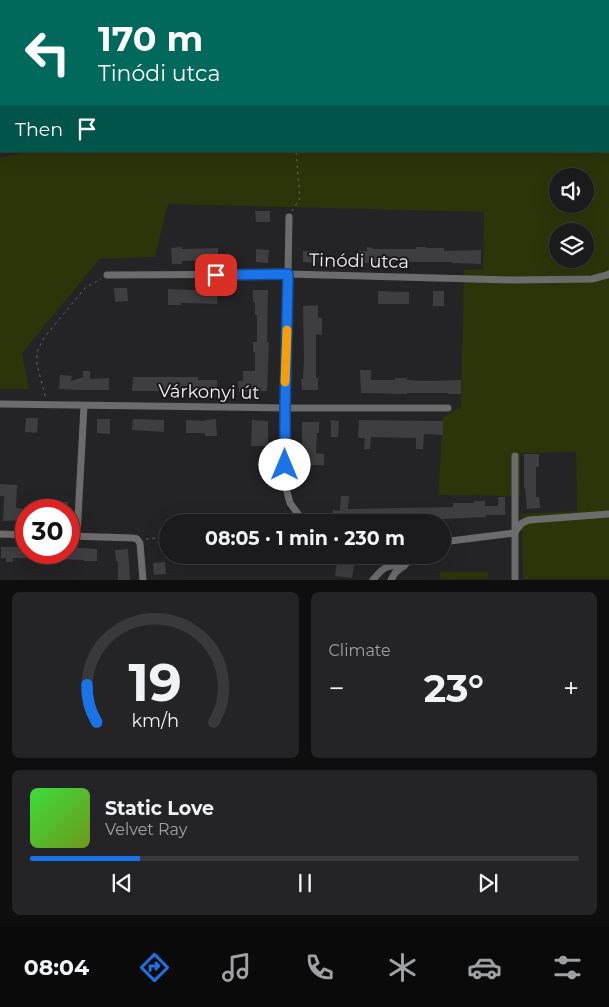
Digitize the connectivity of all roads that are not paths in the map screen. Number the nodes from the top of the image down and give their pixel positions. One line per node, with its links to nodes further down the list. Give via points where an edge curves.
1 (289, 217): 2 (street)
2 (288, 274): 3 (street, Tinódi utca, via 513,280 592,279); 4 (street, Tinódi utca); 7 (street)
3 (609, 274)
4 (107, 275)
5 (0, 404): 6 (street, Várkonyi út)
6 (84, 406): 7 (street, Várkonyi út); 10 (street)
7 (285, 408): 8 (street, Várkonyi út); 11 (street, via 285,484 290,502)
8 (448, 408)
9 (515, 456): 13 (street)
10 (79, 499)
11 (298, 514)
12 (609, 514): 13 (street, via 529,520)
13 (514, 533): 17 (street); 22 (street)
14 (0, 534): 15 (street)
15 (15, 535)
16 (80, 536): 19 (street, via 140,541)
17 (451, 541)
18 (404, 566): 20 (street, via 387,566); 21 (street)
19 (143, 580)
20 (373, 580)
21 (391, 580)
22 (514, 580)

